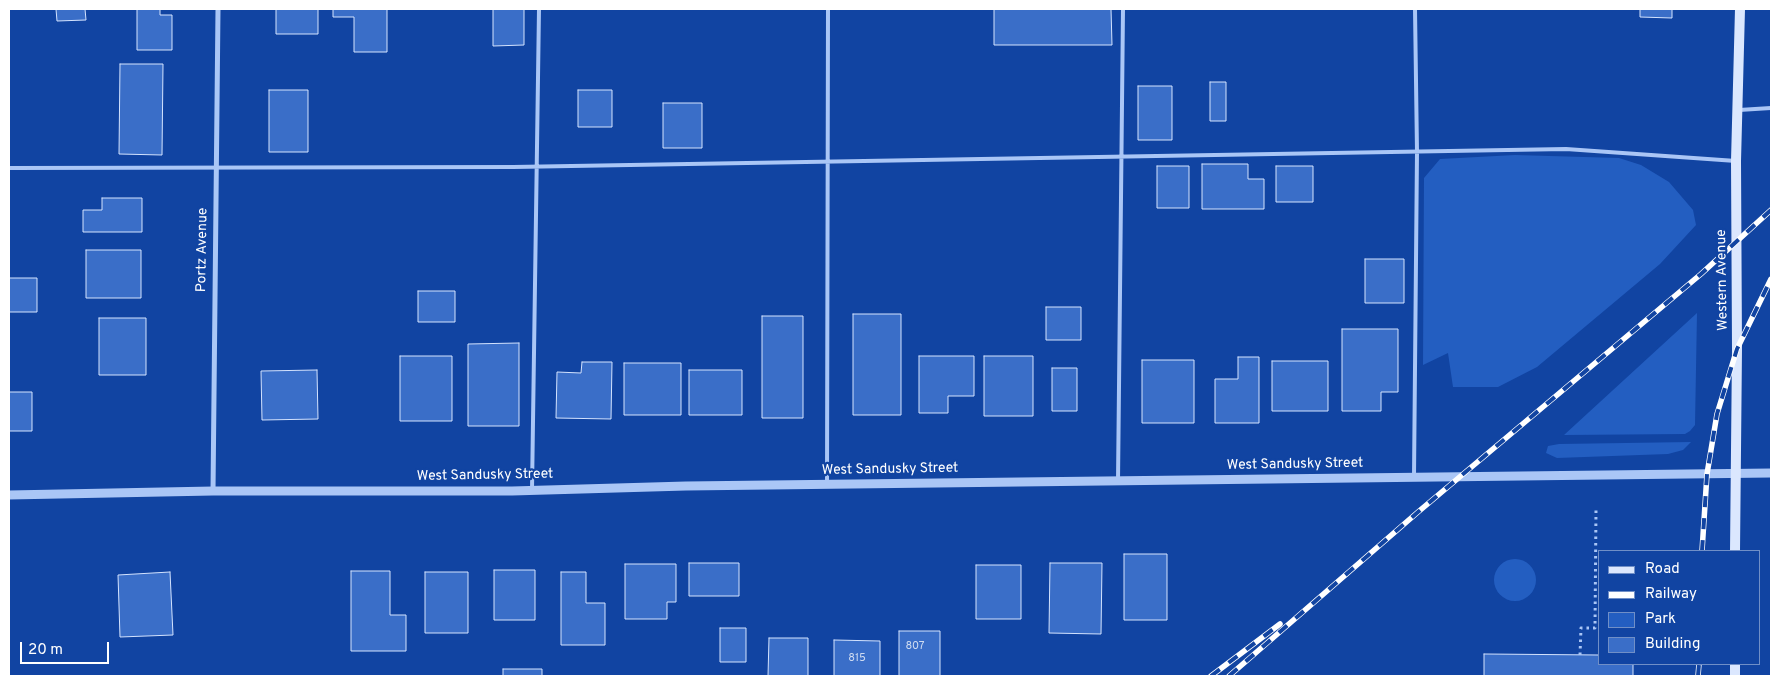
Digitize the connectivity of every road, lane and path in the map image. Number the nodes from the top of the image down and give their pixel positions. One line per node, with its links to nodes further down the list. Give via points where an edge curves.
1 (218, 9): 14 (street, Portz Avenue)
2 (539, 9): 13 (lane)
3 (828, 9): 11 (lane)
4 (1123, 9): 10 (lane)
5 (1415, 9): 9 (lane)
6 (1740, 9): 8 (main road, Western Avenue)
7 (1771, 108): 8 (lane)
8 (1737, 110): 12 (main road, Western Avenue)
9 (1417, 152): 10 (lane); 12 (lane, via 1566,149); 18 (lane)
10 (1122, 157): 11 (lane); 19 (lane)
11 (828, 161): 13 (lane); 20 (lane)
12 (1736, 161): 17 (main road, Western Avenue)
13 (538, 166): 14 (lane); 21 (lane)
14 (215, 167): 15 (lane); 22 (street, Portz Avenue)
15 (9, 168)
16 (1771, 473): 17 (street, West Sandusky Street)
17 (1737, 474): 18 (street, West Sandusky Street); 25 (main road, Western Avenue)
18 (1414, 477): 19 (street, West Sandusky Street)
19 (1118, 481): 20 (street, West Sandusky Street)
20 (827, 484): 21 (street, West Sandusky Street)
21 (532, 490): 22 (street, West Sandusky Street)
22 (213, 491): 23 (street, West Sandusky Street)
23 (9, 495)
24 (1596, 510): 26 (path, via 1595,628 1581,628)
25 (1735, 550)
26 (1580, 655)

